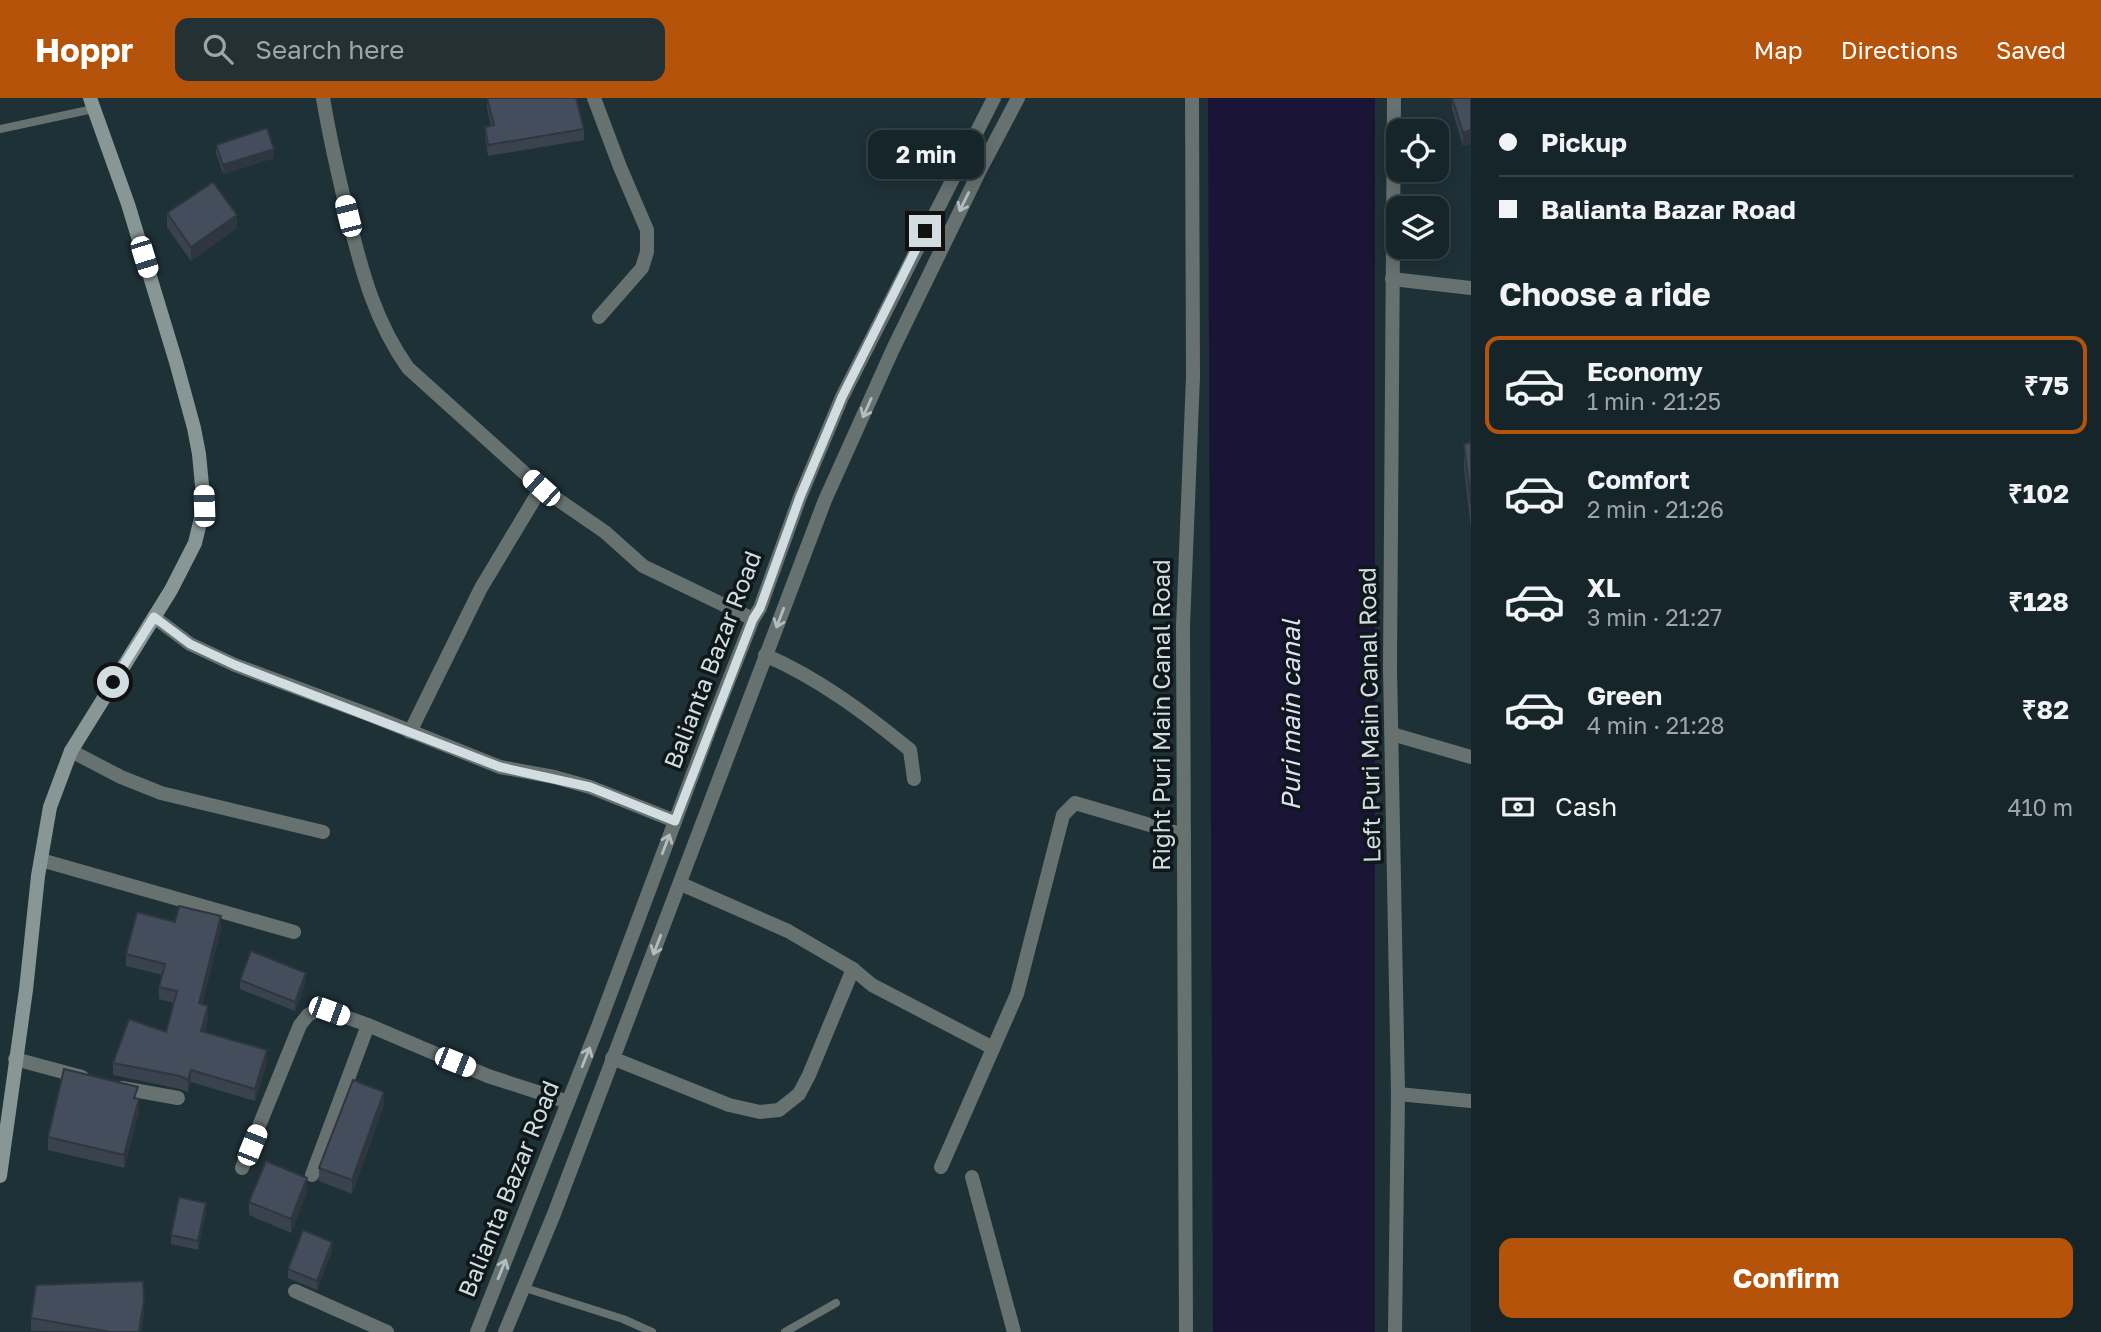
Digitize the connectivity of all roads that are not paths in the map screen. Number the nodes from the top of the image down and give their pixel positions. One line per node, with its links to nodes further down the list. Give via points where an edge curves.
1 (323, 98): 12 (street, via 359,263 391,345 408,368)
2 (594, 98): 11 (street, via 647,230 642,268)
3 (993, 98): 14 (street, Balianta Bazar Road, via 842,397)
4 (1018, 98): 15 (street, Balianta Bazar Road, one-way to 15, via 893,349 836,475)
5 (1192, 98): 23 (street, Right Puri Main Canal Road)
6 (1394, 98): 9 (street, Left Puri Main Canal Road)
7 (92, 104): 8 (lane); 13 (main road, via 176,362 202,475 204,506 195,544)
8 (0, 130)
9 (1392, 279): 10 (street); 17 (street, Left Puri Main Canal Road)
10 (1471, 288)
11 (599, 317)
12 (541, 488): 14 (street, via 606,532 642,566); 16 (street, via 481,588)
13 (154, 617): 16 (street, via 201,650); 18 (main road)
14 (753, 619): 21 (street, Balianta Bazar Road)
15 (765, 655): 20 (street, via 835,693 883,728 909,750); 25 (street, Balianta Bazar Road)
16 (410, 732): 21 (street, via 500,767 590,787)
17 (1392, 734): 19 (street); 32 (street, Left Puri Main Canal Road)
18 (71, 751): 22 (street, via 161,793); 24 (main road, via 50,807)
19 (1471, 757)
20 (914, 779)
21 (675, 821): 35 (street, Balianta Bazar Road, one-way to 21)
22 (323, 832)
23 (1184, 835): 29 (street, via 1075,803 1063,815 1022,979); 50 (street, Right Puri Main Canal Road)
24 (41, 860): 26 (street); 31 (main road)
25 (681, 884): 27 (street, via 788,931); 30 (street, Balianta Bazar Road, one-way to 30)
26 (295, 932)
27 (853, 969): 29 (street, via 872,985); 30 (street, via 809,1076 799,1094 779,1110 760,1112 729,1105)
28 (368, 1025): 35 (street, via 488,1076); 37 (street, via 329,1011 308,1015); 38 (street)
29 (993, 1048): 36 (street)
30 (612, 1058): 41 (street, Balianta Bazar Road)
31 (15, 1059): 33 (street); 39 (main road)
32 (1398, 1094): 34 (street); 51 (street, Left Puri Main Canal Road)
33 (178, 1098)
34 (1471, 1101)
35 (568, 1102): 45 (street, Balianta Bazar Road, one-way to 35)
36 (941, 1167)
37 (242, 1168)
38 (312, 1175)
39 (0, 1176)
40 (972, 1177): 49 (street)
41 (522, 1287): 46 (street, Balianta Bazar Road); 47 (lane)
42 (295, 1291): 44 (street)
43 (836, 1303): 48 (lane)
44 (387, 1332)
45 (477, 1332)
46 (505, 1332)
47 (652, 1332)
48 (785, 1332)
49 (1014, 1332)
50 (1186, 1332)
51 (1395, 1332)

